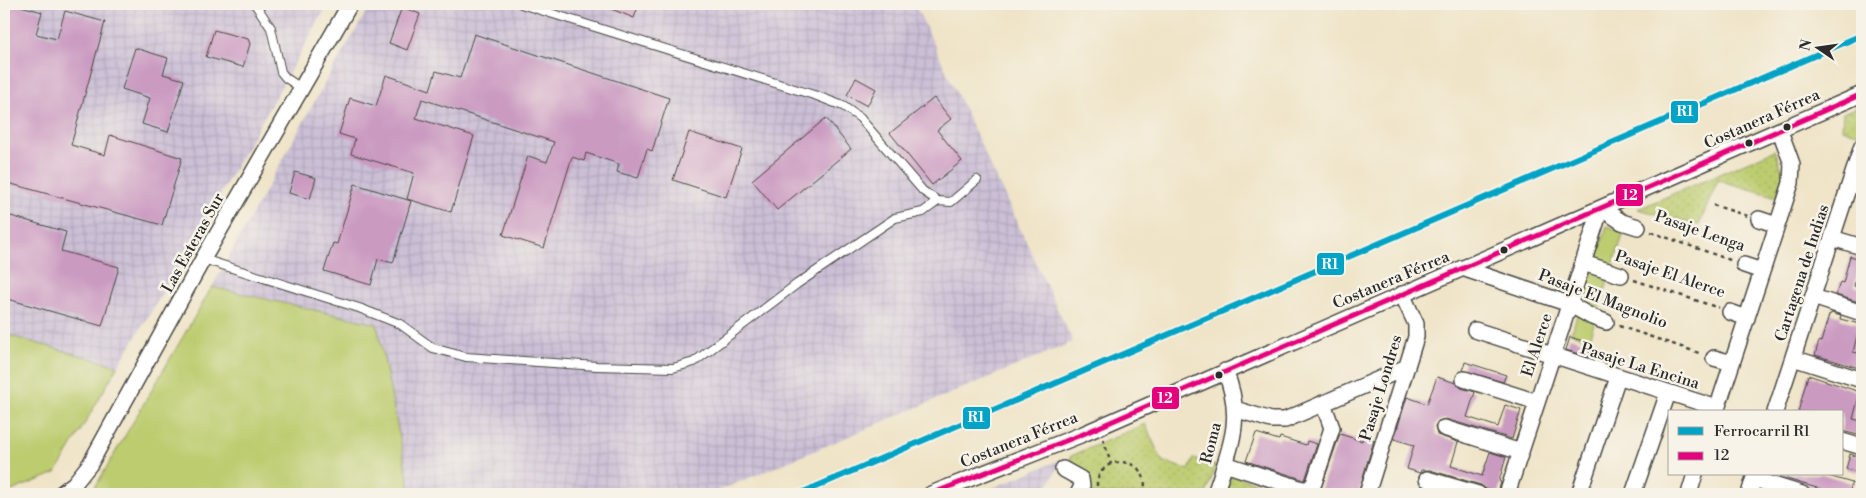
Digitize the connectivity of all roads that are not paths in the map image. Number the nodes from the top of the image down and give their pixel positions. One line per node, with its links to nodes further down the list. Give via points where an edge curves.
1 (255, 4): 4 (lane, via 271,28 282,72)
2 (350, 4): 4 (street, Las Esteras Sur)
3 (521, 4): 10 (lane, via 843,106 860,118 923,191)
4 (301, 88): 17 (street, Las Esteras Sur)
5 (1862, 94): 6 (street, Costanera Férrea)
6 (1780, 131): 11 (street, Costanera Férrea); 13 (street, Pasaje Lenga, via 1793,169)
7 (1862, 146): 8 (street, Cartagena de Indias)
8 (1857, 179): 15 (street, Cartagena de Indias)
9 (977, 180): 10 (lane, via 951,202)
10 (938, 201): 17 (lane, via 923,212 895,218 797,284 694,362 673,368 466,357 433,348 400,324 359,308)
11 (1601, 208): 14 (street, Pasaje Lenga, via 1622,222); 18 (street, El Alerce); 20 (street, Costanera Férrea)
12 (1758, 219): 13 (street, Pasaje Lenga)
13 (1777, 225): 21 (street, Pasaje Lenga)
14 (1638, 227)
15 (1832, 238): 16 (street); 24 (street, Cartagena de Indias)
16 (1862, 247)
17 (203, 259): 55 (street, Las Esteras Sur, via 90,464)
18 (1583, 263): 22 (street, Pasaje El Alerce); 25 (street, El Alerce)
19 (1744, 265): 21 (street, Pasaje Lenga)
20 (1462, 268): 23 (street, Costanera Férrea); 25 (street, Pasaje El Magnolio)
21 (1762, 271): 28 (street, Pasaje Lenga)
22 (1621, 275)
23 (1402, 294): 35 (street, Pasaje Londres, via 1417,330); 36 (street, Costanera Férrea)
24 (1813, 297): 27 (street); 33 (street, Cartagena de Indias)
25 (1570, 304): 29 (street, Pasaje El Magnolio); 31 (street, El Alerce)
26 (1730, 312): 28 (street, Pasaje El Alerce)
27 (1862, 313)
28 (1746, 318): 34 (street, Pasaje Lenga)
29 (1606, 322)
30 (1474, 330): 31 (street, Pasaje La Encina)
31 (1552, 356): 37 (street, Pasaje La Encina); 41 (street, El Alerce)
32 (1714, 358): 34 (street)
33 (1793, 358): 39 (street); 45 (street, Cartagena de Indias)
34 (1732, 364): 44 (street, Pasaje Lenga)
35 (1406, 367): 42 (street); 59 (street, Pasaje Londres)
36 (1225, 370): 43 (street, Roma); 56 (street, Costanera Férrea, via 1100,426)
37 (1618, 377): 40 (street, Pasaje La Encina); 62 (street)
38 (1464, 379): 41 (street)
39 (1862, 380)
40 (1668, 393): 44 (street, Pasaje La Encina); 63 (street)
41 (1537, 402): 49 (street, El Alerce)
42 (1323, 403): 43 (street, via 1280,421); 50 (street, via 1332,428 1314,483 1309,489)
43 (1235, 410): 50 (street, Roma, via 1235,428)
44 (1716, 410)
45 (1776, 410)
46 (1444, 428): 49 (street)
47 (1844, 442): 48 (street)
48 (1862, 447)
49 (1521, 452): 61 (street, El Alerce)
50 (1225, 464): 58 (street, Roma)
51 (1064, 469): 57 (street, via 1081,479)
52 (1694, 476): 64 (street)
53 (1754, 477): 65 (street); 66 (street)
54 (1427, 479): 60 (street)
55 (61, 494)
56 (931, 494)
57 (1078, 494)
58 (1215, 494)
59 (1368, 494)
60 (1478, 494)
61 (1508, 494)
62 (1579, 494)
63 (1633, 494)
64 (1689, 494)
65 (1748, 494)
66 (1802, 494)

